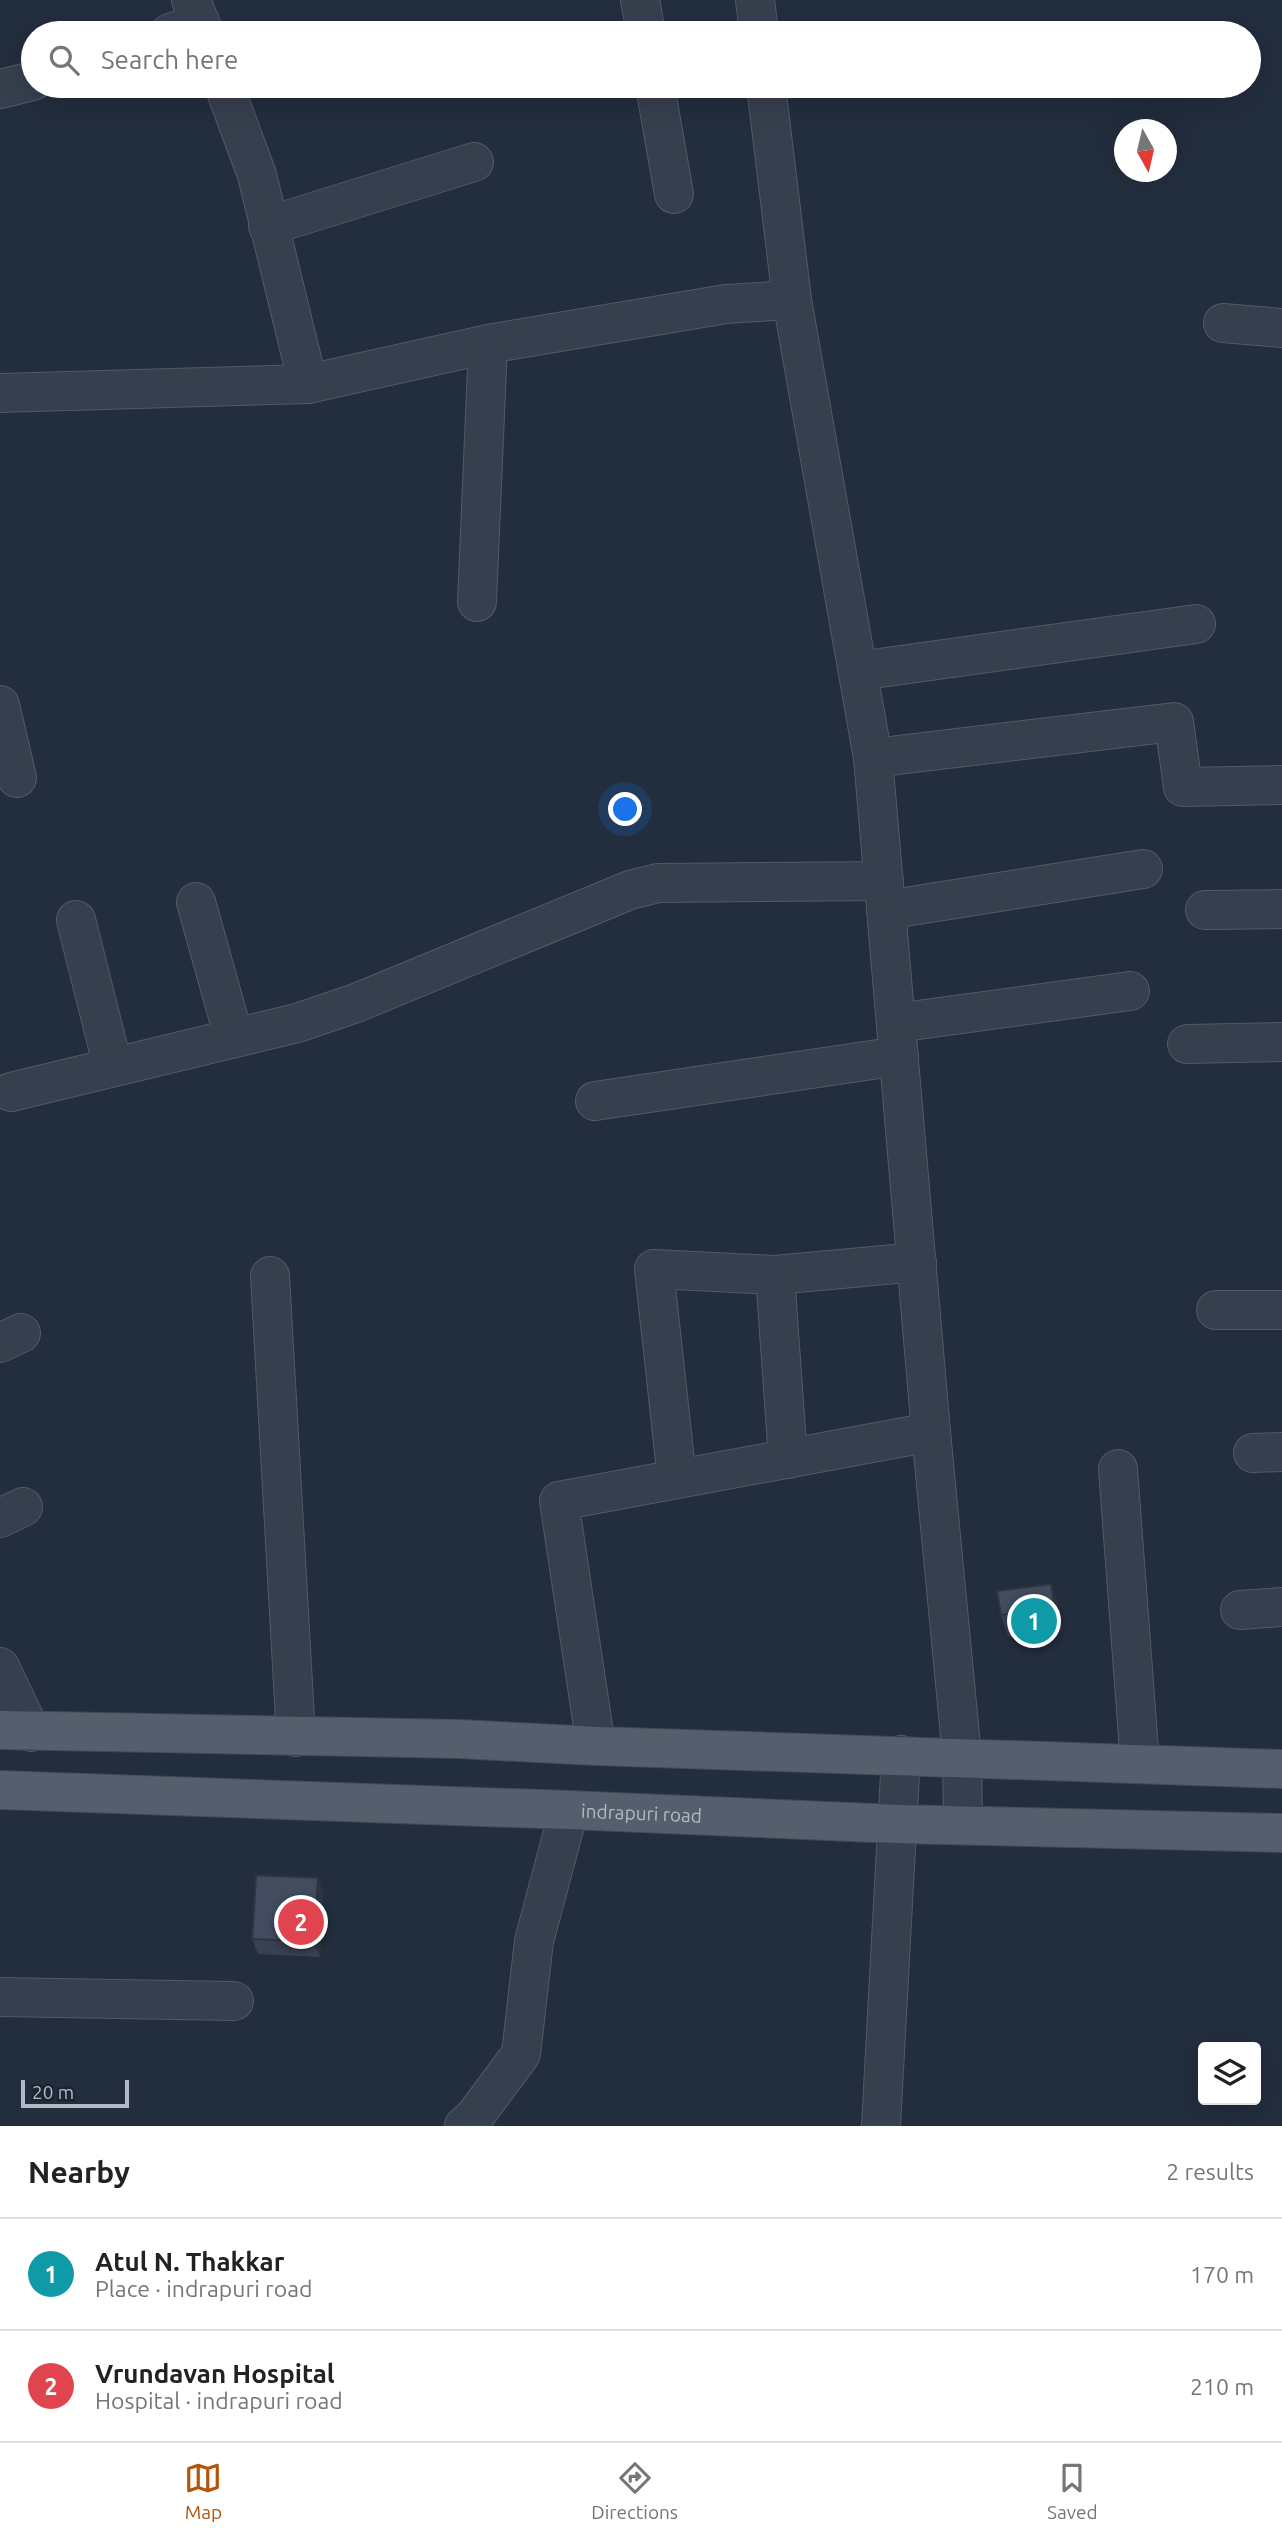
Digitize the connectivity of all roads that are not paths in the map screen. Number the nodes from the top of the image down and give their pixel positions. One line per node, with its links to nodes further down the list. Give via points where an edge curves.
1 (640, 0): 3 (street)
2 (755, 0): 4 (street)
3 (644, 21)
4 (758, 21)
5 (21, 84): 6 (street)
6 (0, 89)
7 (228, 98): 12 (street, via 257,175)
8 (657, 98): 11 (street)
9 (767, 98): 13 (street)
10 (474, 162): 12 (street)
11 (674, 194)
12 (268, 226): 17 (street)
13 (792, 300): 16 (street, via 726,304); 21 (street)
14 (1223, 323): 15 (street)
15 (1282, 328)
16 (488, 344): 17 (street); 19 (street)
17 (308, 384): 18 (street)
18 (0, 393)
19 (477, 602)
20 (1196, 624): 21 (street)
21 (858, 671): 23 (street)
22 (0, 705): 24 (street)
23 (873, 758): 25 (street, via 1174,722 1184,787); 27 (street)
24 (17, 778)
25 (1282, 785)
26 (1143, 869): 27 (street)
27 (885, 895): 33 (street, via 658,883 630,890 356,1003); 34 (street)
28 (196, 902): 33 (street)
29 (1282, 909): 30 (street)
30 (1205, 910)
31 (76, 920): 37 (street)
32 (1130, 991): 34 (street)
33 (234, 1038): 37 (street)
34 (898, 1040): 39 (street); 40 (street)
35 (1282, 1042): 36 (street)
36 (1186, 1044)
37 (113, 1067): 38 (street)
38 (11, 1092)
39 (596, 1101)
40 (917, 1262): 41 (street); 45 (street)
41 (775, 1275): 46 (street); 48 (street, via 654,1269)
42 (270, 1276): 53 (street)
43 (1216, 1310): 44 (street)
44 (1282, 1310)
45 (931, 1432): 46 (street); 56 (street)
46 (788, 1459): 48 (street)
47 (1118, 1469): 57 (street)
48 (677, 1479): 54 (street, via 559,1501)
49 (1282, 1607): 50 (street)
50 (1240, 1610)
51 (0, 1667): 52 (street)
52 (16, 1731): 53 (main road)
53 (296, 1737): 54 (main road)
54 (596, 1746): 55 (main road)
55 (901, 1755): 56 (main road); 61 (street)
56 (962, 1756): 57 (main road); 62 (street)
57 (1140, 1763): 58 (main road)
58 (1282, 1769)
59 (0, 1790): 60 (main road, indrapuri road)
60 (569, 1810): 61 (main road, indrapuri road); 66 (street, via 534,1941 521,2054)
61 (897, 1824): 62 (main road, indrapuri road); 67 (street)
62 (963, 1825): 63 (main road, indrapuri road)
63 (1282, 1833)
64 (0, 1997): 65 (street)
65 (234, 2001)
66 (464, 2126)
67 (881, 2126)

